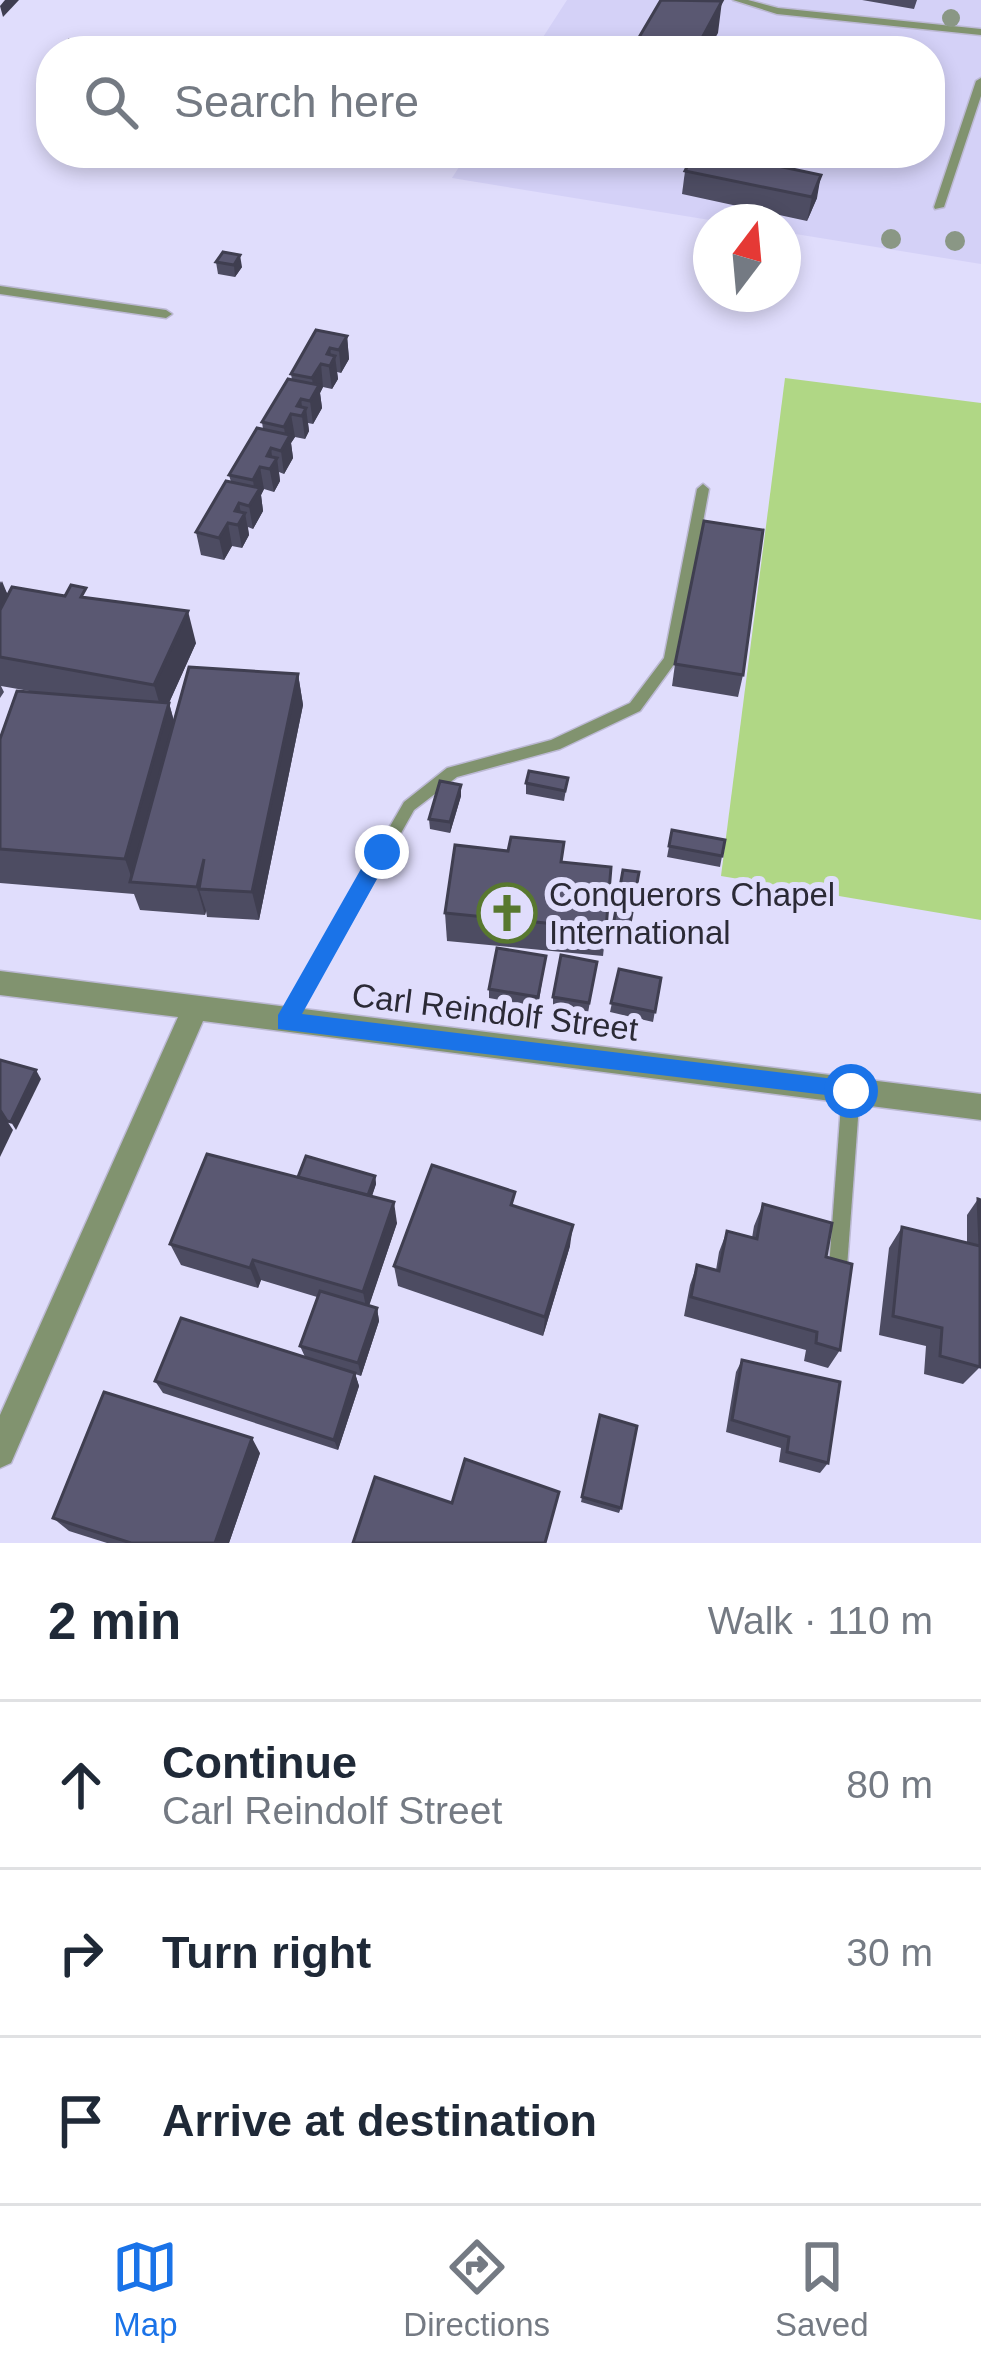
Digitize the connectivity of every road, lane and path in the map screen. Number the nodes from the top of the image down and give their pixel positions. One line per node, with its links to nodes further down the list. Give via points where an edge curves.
1 (738, 0): 2 (lane)
2 (981, 32)
3 (981, 81): 4 (lane)
4 (967, 125): 5 (lane); 6 (lane)
5 (981, 128)
6 (939, 207)
7 (0, 290): 8 (lane)
8 (166, 314)
9 (703, 489): 12 (lane, via 671,659 634,707 555,745 452,772 409,806)
10 (0, 983): 11 (street, Carl Reindolf Street)
11 (194, 1011): 12 (street, Carl Reindolf Street); 16 (street)
12 (286, 1022): 13 (street, Carl Reindolf Street)
13 (851, 1091): 14 (street, Carl Reindolf Street); 15 (lane)
14 (981, 1107)
15 (838, 1267)
16 (0, 1452)

